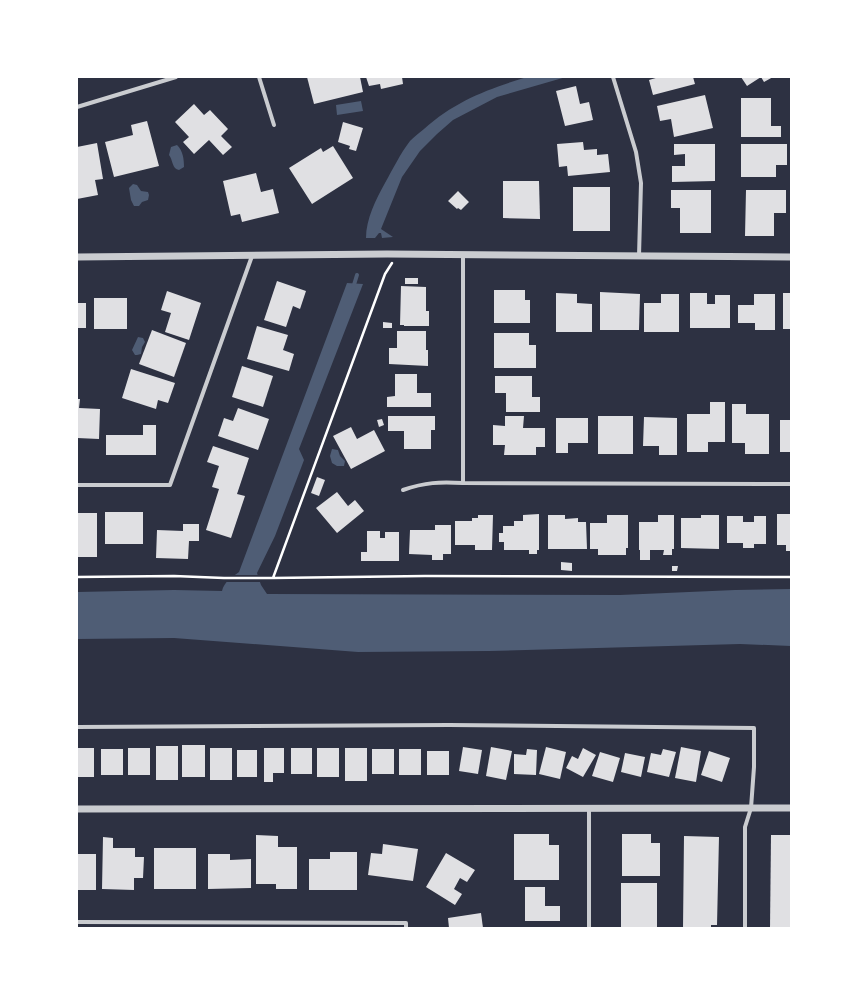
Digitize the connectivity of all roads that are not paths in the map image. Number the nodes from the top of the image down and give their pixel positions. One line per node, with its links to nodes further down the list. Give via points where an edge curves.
1 (176, 77): 4 (street)
2 (258, 77): 5 (street)
3 (613, 77): 8 (street, via 636,152 641,184)
4 (77, 107)
5 (274, 126)
6 (463, 255): 7 (street); 8 (street); 11 (street)
7 (252, 256): 9 (street); 13 (street, via 170,485)
8 (639, 256): 10 (street)
9 (77, 257)
10 (791, 257)
11 (463, 483): 12 (street); 14 (street, via 421,484)
12 (791, 484)
13 (77, 485)
14 (403, 490)
15 (77, 727): 17 (street, via 449,725 754,728)
16 (589, 808): 17 (street); 19 (street); 22 (street)
17 (751, 808): 18 (street); 23 (street, via 745,827)
18 (791, 808)
19 (77, 809)
20 (77, 922): 21 (street, via 406,923)
21 (406, 928)
22 (589, 928)
23 (745, 928)

